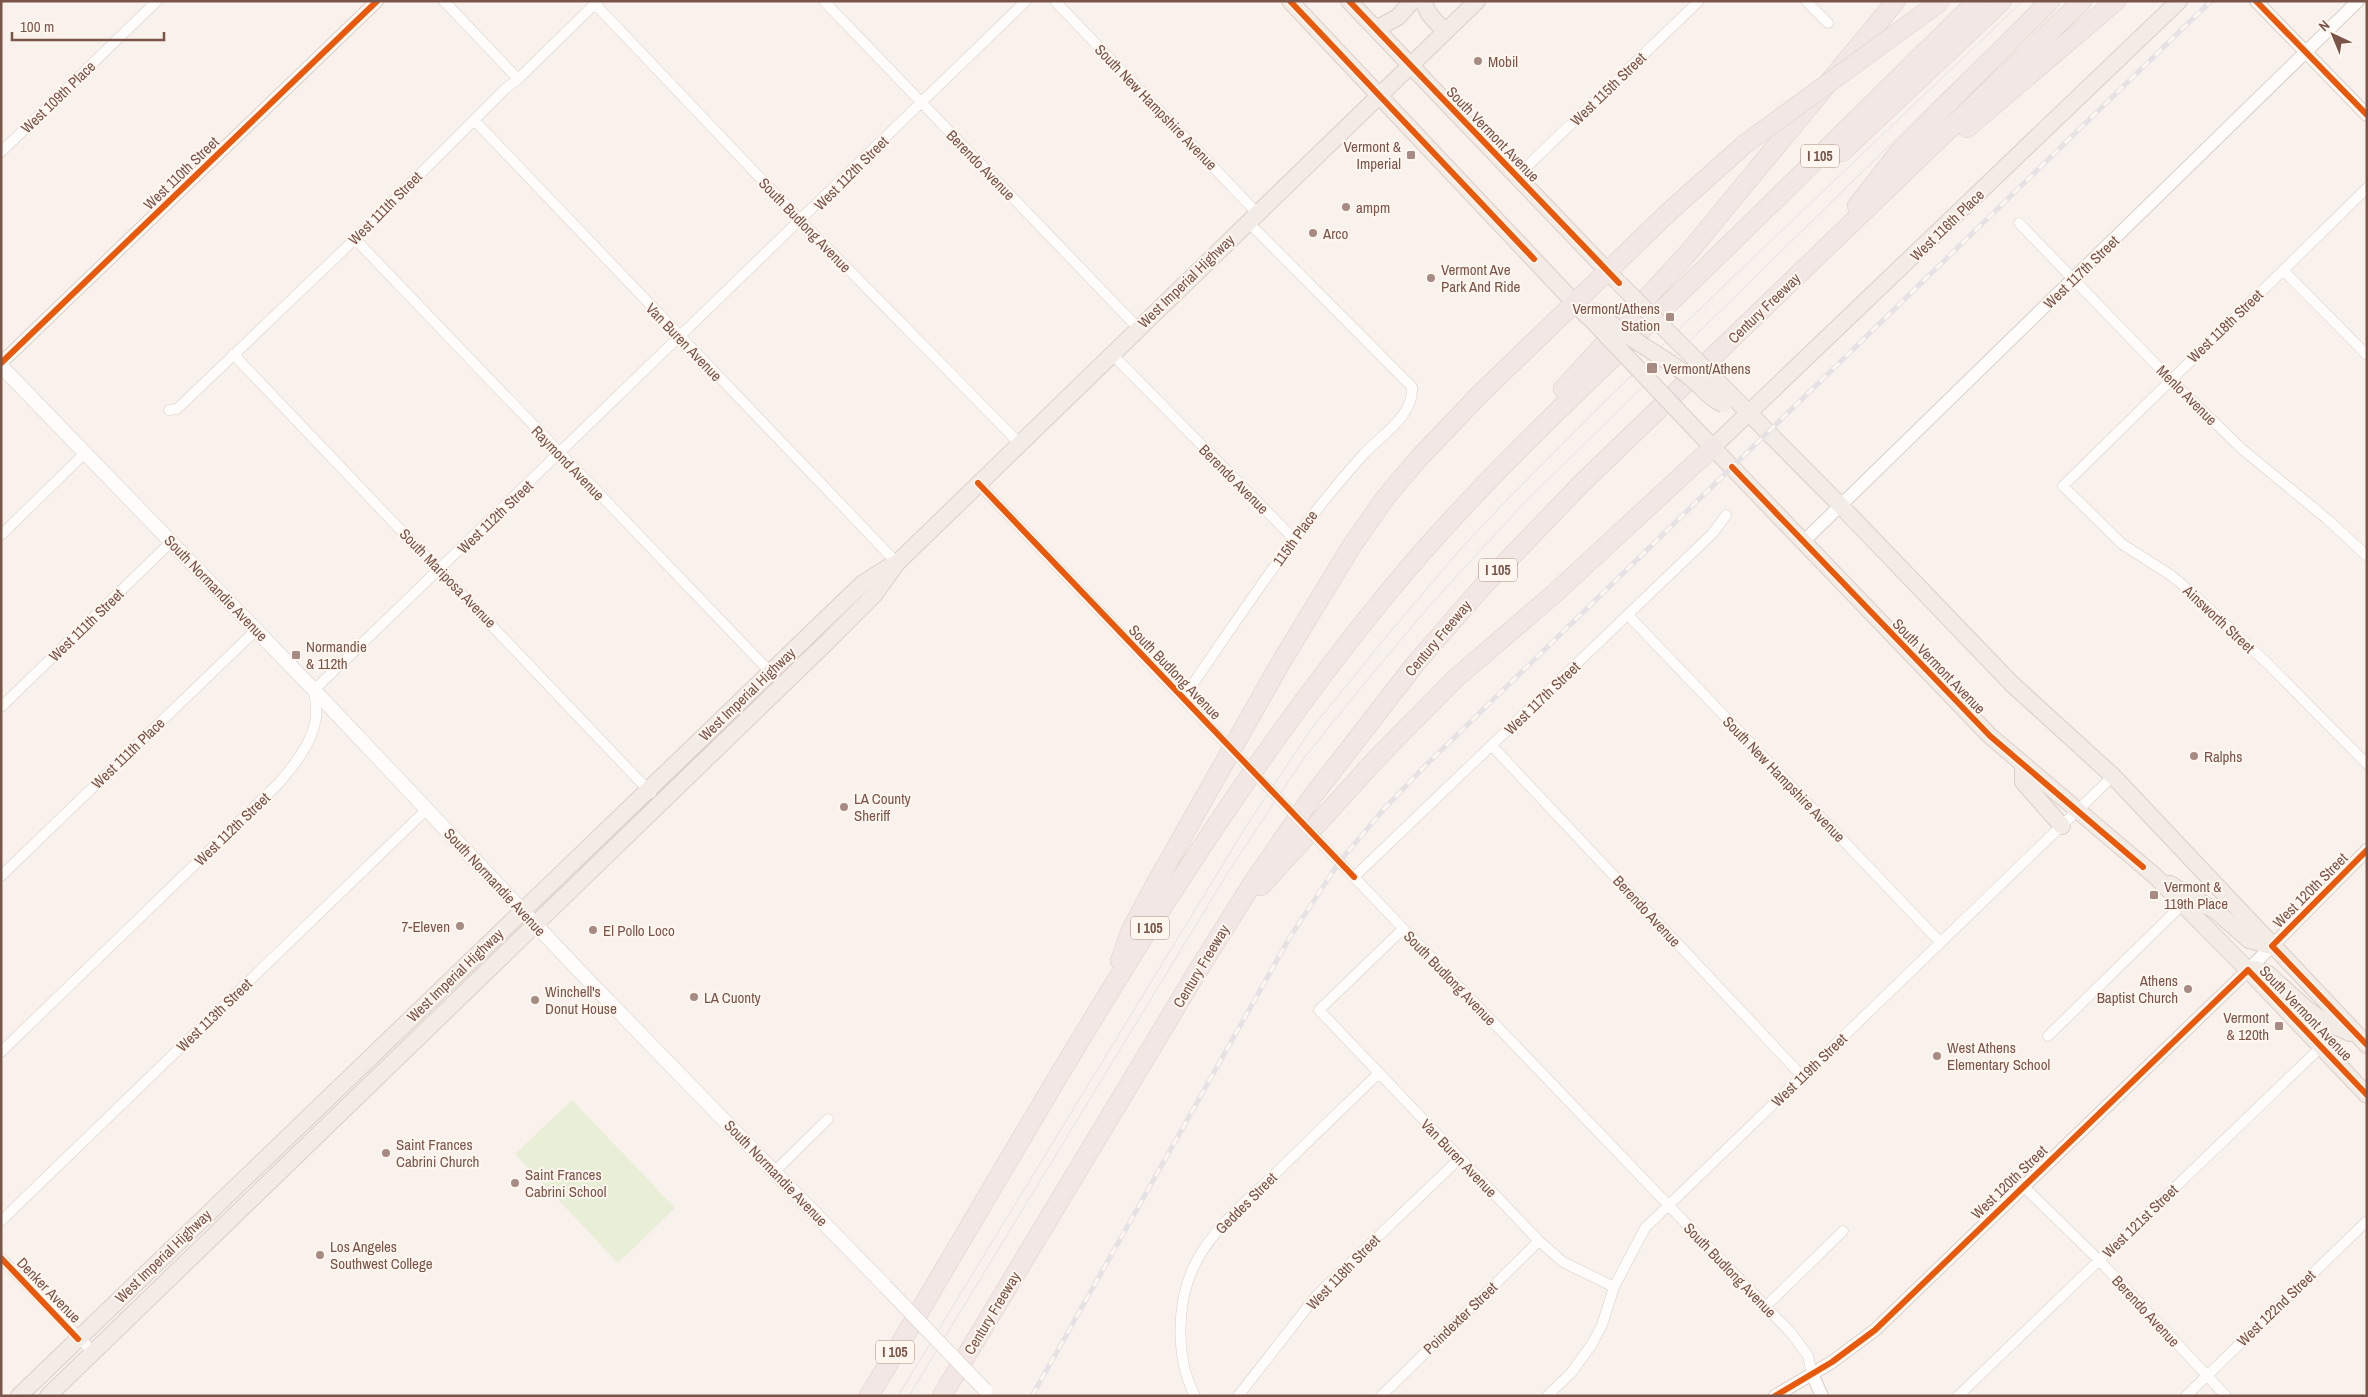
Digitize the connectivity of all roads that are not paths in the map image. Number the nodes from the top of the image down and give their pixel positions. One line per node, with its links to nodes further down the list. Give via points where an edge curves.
1 (157, 1): 35 (street, West 109th Place)
2 (377, 1): 55 (street, West 110th Street)
3 (444, 1): 30 (street)
4 (824, 1): 32 (street, Berendo Avenue)
5 (1026, 1): 32 (street, West 112th Street)
6 (1055, 1): 39 (street, South New Hampshire Avenue)
7 (1290, 1): 31 (main road, South Vermont Avenue)
8 (1349, 1): 26 (main road, South Vermont Avenue)
9 (1412, 1): 26 (main road, via 1398,17)
10 (1423, 1): 27 (main road, via 1429,14)
11 (1477, 1): 27 (main road, West Imperial Highway)
12 (1698, 1): 36 (street, West 115th Street)
13 (1806, 1): 25 (street)
14 (1896, 1): 75 (highway, via 1688,253 1479,481)
15 (1942, 1): 45 (highway, bridge, via 1746,144 1701,182)
16 (1977, 1): 48 (highway, I 105)
17 (2002, 1): 48 (highway, via 1828,164)
18 (2050, 1): 43 (highway, via 1900,151)
19 (2082, 1): 38 (highway, Century Freeway / I 105)
20 (2116, 1): 38 (highway)
21 (2179, 1): 60 (main road, West 116th Place)
22 (2256, 1): 28 (street)
23 (2358, 1): 28 (street, West 117th Street)
24 (596, 3): 30 (street, West 111th Street); 40 (street, South Budlong Avenue)
25 (1828, 23)
26 (1376, 29): 29 (main road, South Vermont Avenue)
27 (1445, 32): 29 (main road, West Imperial Highway)
28 (2306, 51): 33 (street); 46 (street, West 117th Street)
29 (1409, 66): 31 (main road, West Imperial Highway); 36 (main road, South Vermont Avenue)
30 (518, 79): 34 (street, West 111th Street)
31 (1379, 95): 39 (main road, West Imperial Highway); 47 (main road, South Vermont Avenue)
32 (921, 103): 40 (street, West 112th Street); 50 (street, Berendo Avenue)
33 (2367, 114)
34 (474, 120): 42 (street, West 111th Street); 51 (street, Van Buren Avenue)
35 (1, 152)
36 (1517, 176): 45 (main road, South Vermont Avenue)
37 (2367, 188): 44 (street, West 118th Street)
38 (1878, 200): 43 (highway, Century Freeway / I 105)
39 (1253, 217): 50 (main road, West Imperial Highway); 57 (street, South New Hampshire Avenue)
40 (801, 221): 51 (street, West 112th Street); 61 (street, South Budlong Avenue)
41 (2019, 223): 46 (street, Menlo Avenue)
42 (355, 239): 52 (street, West 111th Street); 64 (street, Raymond Avenue)
43 (1822, 253): 103 (highway, Century Freeway / I 105, via 1580,484 1483,586 1416,663 1341,758 1284,835)
44 (2283, 270): 54 (street); 56 (street, West 118th Street)
45 (1614, 277): 47 (highway); 58 (main road, South Vermont Avenue, bridge)
46 (2074, 278): 56 (street, Menlo Avenue); 67 (street, West 117th Street)
47 (1574, 302): 49 (main road, South Vermont Avenue); 107 (highway, via 1419,458 1350,547 1154,886 1131,930)
48 (1663, 310): 75 (highway, I 105, via 1506,462)
49 (1590, 313): 58 (main road, bridge, via 1663,357 1696,381 1717,402); 62 (main road, South Vermont Avenue, bridge)
50 (1138, 328): 53 (main road, West Imperial Highway)
51 (679, 337): 64 (street, West 112th Street); 74 (street, Van Buren Avenue)
52 (233, 354): 59 (street, West 111th Street, via 176,409); 76 (street, South Mariposa Avenue)
53 (1112, 354): 61 (main road, West Imperial Highway); 70 (street, Berendo Avenue)
54 (2367, 355)
55 (1, 365): 63 (main road, South Normandie Avenue)
56 (2170, 379): 66 (street, West 118th Street); 73 (street, Menlo Avenue, via 2242,449)
57 (1412, 387): 70 (street, 115th Place, via 1413,398 1401,417 1332,489)
58 (1727, 400): 60 (main road, South Vermont Avenue)
59 (168, 410)
60 (1750, 413): 62 (main road, West 116th Place); 67 (main road, South Vermont Avenue)
61 (1019, 443): 65 (main road, West Imperial Highway)
62 (1713, 448): 72 (main road, South Vermont Avenue); 103 (highway, via 1554,594 1456,678 1379,756)
63 (86, 453): 69 (street); 71 (main road, South Normandie Avenue)
64 (560, 454): 76 (street, West 112th Street); 81 (street, Raymond Avenue)
65 (978, 483): 74 (main road, West Imperial Highway); 84 (street, South Budlong Avenue)
66 (2063, 486): 87 (street, Ainsworth Street, via 2122,544 2191,592)
67 (1840, 506): 72 (street, West 117th Street); 89 (main road, South Vermont Avenue, via 2012,684)
68 (1726, 514): 78 (street, West 117th Street, via 1713,533)
69 (1, 535)
70 (1294, 539): 84 (street, 115th Place)
71 (172, 542): 79 (main road, South Normandie Avenue); 85 (street, West 111th Street)
72 (1803, 542): 88 (main road, South Vermont Avenue, via 1990,736)
73 (2367, 556)
74 (897, 562): 77 (main road, West Imperial Highway); 80 (main road, West Imperial Highway, via 874,595)
75 (1410, 567): 107 (highway, I 105, via 1305,698 1244,783)
76 (440, 570): 83 (street, West 112th Street); 90 (street, South Mariposa Avenue)
77 (863, 583): 80 (main road, via 849,609 806,651); 81 (main road, West Imperial Highway)
78 (1628, 615): 86 (street, West 117th Street); 104 (street, South New Hampshire Avenue)
79 (256, 630): 83 (main road, South Normandie Avenue); 96 (street, West 111th Place)
80 (803, 665): 82 (main road, West Imperial Highway)
81 (770, 672): 82 (street, Raymond Avenue); 90 (main road, West Imperial Highway)
82 (783, 685): 91 (main road, West Imperial Highway)
83 (314, 690): 92 (main road, South Normandie Avenue); 111 (street, West 112th Street, via 316,717 312,732 295,764 279,783)
84 (1183, 698): 98 (street, South Budlong Avenue, bridge)
85 (1, 707)
86 (1492, 746): 98 (street, West 117th Street); 113 (street, Berendo Avenue)
87 (2367, 764)
88 (2023, 765): 93 (main road, South Vermont Avenue); 94 (main road, via 2024,782)
89 (2113, 776): 93 (street, West 119th Street); 105 (main road, South Vermont Avenue)
90 (647, 789): 91 (street, South Mariposa Avenue); 100 (main road, West Imperial Highway)
91 (661, 803): 101 (main road, West Imperial Highway)
92 (427, 809): 100 (main road, South Normandie Avenue); 120 (street, West 113th Street)
93 (2078, 810): 94 (street, West 119th Street); 97 (main road, South Vermont Avenue)
94 (2062, 826): 104 (street, West 119th Street)
95 (2367, 850): 105 (street, West 120th Street)
96 (1, 876)
97 (2154, 876): 99 (main road, South Vermont Avenue); 105 (main road, via 2201,900 2250,940)
98 (1354, 877): 102 (street, South Budlong Avenue)
99 (2183, 904): 106 (main road, South Vermont Avenue); 108 (street)
100 (522, 910): 101 (main road, South Normandie Avenue); 128 (main road, West Imperial Highway)
101 (534, 923): 117 (main road, South Normandie Avenue); 129 (main road, West Imperial Highway)
102 (1403, 928): 112 (street, Van Buren Avenue, via 1319,1010); 119 (street, South Budlong Avenue)
103 (1223, 929): 136 (highway, Century Freeway / I 105)
104 (1941, 943): 113 (street, West 119th Street)
105 (2272, 946): 106 (street, West 120th Street); 109 (main road, South Vermont Avenue)
106 (2248, 970): 109 (main road, via 2268,974 2309,1011); 110 (main road, South Vermont Avenue); 118 (street, West 120th Street)
107 (1106, 997): 135 (highway, I 105)
108 (2048, 1036)
109 (2362, 1040)
110 (2321, 1047): 114 (main road, South Vermont Avenue); 125 (street, West 121st Street)
111 (1, 1052)
112 (1379, 1074): 116 (street, Van Buren Avenue); 137 (street, Geddes Street, via 1224,1222 1196,1263 1184,1303 1181,1329 1182,1353)
113 (1802, 1076): 119 (street, West 119th Street)
114 (2367, 1095)
115 (828, 1119): 117 (street)
116 (1459, 1158): 123 (street, Van Buren Avenue); 138 (street, West 118th Street, via 1317,1295)
117 (775, 1171): 132 (main road, South Normandie Avenue, bridge)
118 (2023, 1186): 125 (street, Berendo Avenue); 130 (street, West 120th Street, via 1875,1330)
119 (1668, 1206): 126 (street, West 119th Street, via 1645,1228); 127 (street, South Budlong Avenue)
120 (1, 1221)
121 (2367, 1221): 131 (street, West 122nd Street)
122 (1843, 1231): 127 (street)
123 (1539, 1241): 126 (street, Van Buren Avenue, via 1563,1262); 139 (street, Poindexter Street)
124 (1, 1258): 128 (street, Denker Avenue)
125 (2099, 1260): 131 (street, Berendo Avenue); 143 (street, West 121st Street)
126 (1614, 1287): 140 (street, West 119th Street, via 1592,1344 1571,1373)
127 (1766, 1306): 130 (street, South Budlong Avenue, via 1808,1356)
128 (78, 1339): 129 (street, Denker Avenue); 133 (main road, West Imperial Highway)
129 (93, 1352): 134 (main road, West Imperial Highway)
130 (1812, 1374): 141 (street, West 120th Street); 142 (street, South Budlong Avenue)
131 (2207, 1376): 144 (street, West 122nd Street); 145 (street, Berendo Avenue)
132 (987, 1393)
133 (19, 1396)
134 (48, 1396)
135 (869, 1396)
136 (942, 1396)
137 (1195, 1396)
138 (1238, 1396)
139 (1381, 1396)
140 (1548, 1396)
141 (1775, 1396)
142 (1822, 1396)
143 (1958, 1396)
144 (2186, 1396)
145 (2226, 1396)

